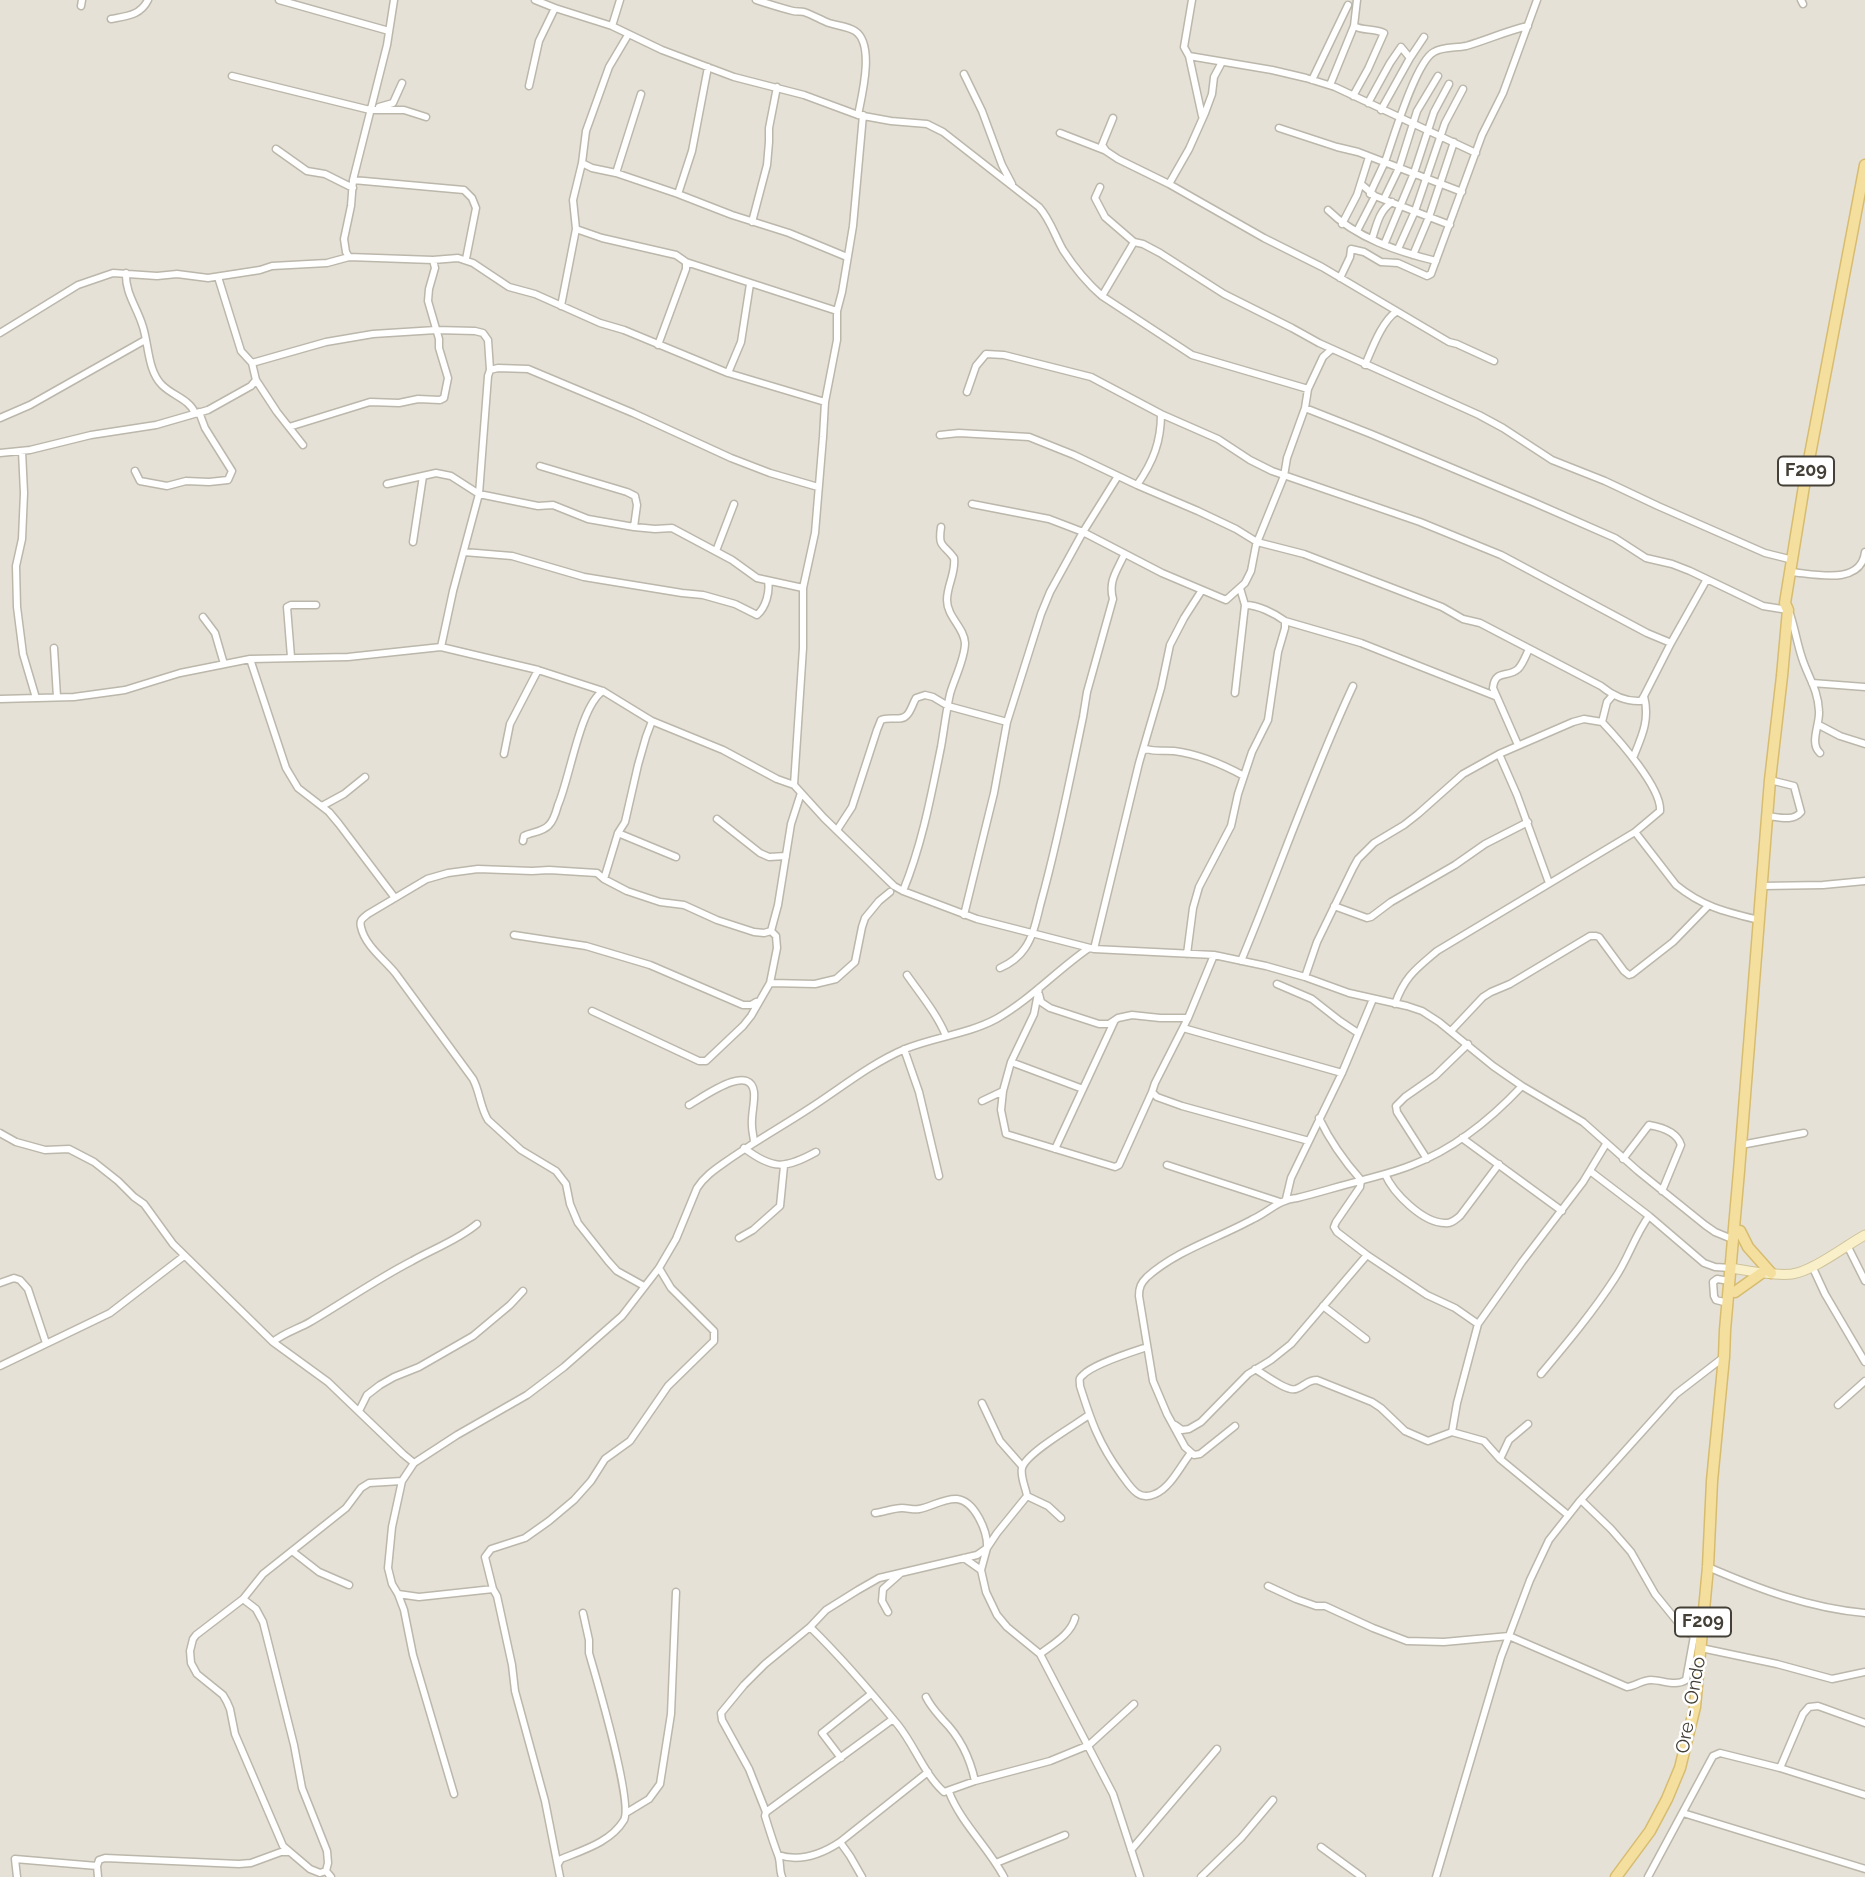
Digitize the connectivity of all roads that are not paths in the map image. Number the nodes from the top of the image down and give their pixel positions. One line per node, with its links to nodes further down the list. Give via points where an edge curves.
1 (148, 0): 12 (street, via 134,13)
2 (279, 0): 16 (street)
3 (394, 0): 16 (street)
4 (535, 0): 11 (street)
5 (620, 0): 13 (street)
6 (756, 0): 38 (street, via 805,12 860,35 865,51)
7 (1192, 0): 19 (street, via 1184,47)
8 (1357, 0): 14 (street)
9 (1536, 0): 15 (street)
10 (1348, 5): 26 (street)
11 (555, 8): 13 (street); 29 (street, via 539,41)
12 (111, 19)
13 (612, 26): 17 (street)
14 (1354, 26): 30 (street); 34 (street, via 1384,33)
15 (1528, 26): 42 (street, via 1434,52 1414,81); 51 (street)
16 (389, 31): 36 (street)
17 (628, 35): 22 (street); 53 (street, via 609,67 589,119)
18 (1424, 37): 20 (street)
19 (1189, 56): 21 (street); 39 (street)
20 (1410, 58): 35 (street, via 1401,47); 37 (street)
21 (1222, 62): 26 (street); 39 (street)
22 (708, 67): 31 (street); 67 (street, via 692,151)
23 (964, 74): 65 (street)
24 (232, 76): 36 (street)
25 (1438, 76): 43 (street)
26 (1312, 80): 30 (street)
27 (402, 83): 36 (street, via 393,103)
28 (1449, 84): 45 (street)
29 (529, 86)
30 (1329, 86): 34 (street)
31 (777, 87): 38 (street); 75 (street, via 767,165)
32 (1463, 89): 47 (street)
33 (641, 94): 57 (street)
34 (1353, 96): 35 (street)
35 (1367, 103): 37 (street)
36 (370, 110): 40 (street, via 404,110); 60 (street)
37 (1381, 110): 42 (street)
38 (860, 115): 65 (street, via 928,124); 86 (street)
39 (1202, 116): 61 (street)
40 (426, 117)
41 (1113, 118): 50 (street, via 1102,145)
42 (1400, 119): 43 (street); 54 (street)
43 (1412, 124): 45 (street); 56 (street)
44 (1279, 128): 52 (street)
45 (1428, 131): 47 (street); 58 (street)
46 (1060, 133): 50 (street)
47 (1440, 136): 48 (street); 59 (street)
48 (1454, 142): 51 (street); 63 (street)
49 (276, 149): 60 (street, via 307,172)
50 (1106, 151): 61 (street)
51 (1476, 153): 66 (street)
52 (1369, 157): 54 (street); 62 (street)
53 (582, 163): 57 (street); 78 (street, via 573,200)
54 (1384, 163): 56 (street); 69 (street)
55 (1865, 166): 142 (main road, F209)
56 (1399, 168): 58 (street); 70 (street)
57 (616, 173): 67 (street)
58 (1414, 173): 59 (street); 71 (street)
59 (1426, 178): 63 (street); 73 (street)
60 (353, 184): 85 (street, via 344,239); 88 (street, via 464,190 476,208)
61 (1169, 184): 93 (street)
62 (1361, 184): 68 (street); 69 (street)
63 (1441, 184): 66 (street); 74 (street)
64 (1100, 187): 81 (street, via 1095,198 1098,206)
65 (1015, 189): 95 (street, via 1043,211 1064,251)
66 (1462, 192): 77 (street)
67 (678, 194): 75 (street)
68 (1357, 195): 69 (street); 76 (street)
69 (1372, 195): 70 (street); 79 (street)
70 (1384, 200): 71 (street)
71 (1396, 204): 73 (street); 80 (street, via 1383,209); 82 (street)
72 (1328, 211): 76 (street)
73 (1415, 211): 74 (street); 83 (street)
74 (1429, 217): 77 (street); 84 (street)
75 (752, 222): 86 (street)
76 (1342, 224): 79 (street)
77 (1450, 225): 89 (street)
78 (576, 229): 90 (street, via 676,255); 96 (street)
79 (1357, 231): 80 (street)
80 (1372, 239): 82 (street)
81 (1134, 242): 95 (street); 103 (street)
82 (1384, 245): 83 (street)
83 (1398, 249): 84 (street)
84 (1413, 255): 89 (street)
85 (349, 257): 87 (street); 92 (street)
86 (847, 257): 97 (street)
87 (433, 260): 88 (street); 99 (street, via 428,301)
88 (466, 260): 96 (street, via 503,285)
89 (1436, 261): 93 (street, via 1427,276 1351,249)
90 (686, 262): 94 (street); 102 (street)
91 (125, 273): 92 (street); 100 (street, via 103,275 78,285); 101 (street, via 127,292)
92 (218, 277): 105 (street, via 241,351)
93 (1340, 278): 98 (street)
94 (750, 284): 97 (street); 108 (street, via 741,342)
95 (1102, 296): 110 (street, via 1192,355)
96 (561, 306): 102 (street)
97 (837, 312): 112 (street, via 837,340)
98 (1396, 312): 104 (street); 106 (street)
99 (436, 330): 105 (street, via 326,342); 107 (street, via 483,333 488,340); 117 (street, via 448,379 444,398 370,402)
100 (0, 333)
101 (145, 340): 114 (street, via 161,384); 116 (street)
102 (658, 345): 108 (street)
103 (1332, 349): 106 (street); 110 (street, via 1323,357)
104 (1494, 361)
105 (252, 363): 109 (street)
106 (1365, 365): 142 (street, via 1479,415 1552,460 1765,553)
107 (489, 370): 129 (street, via 528,369 731,458); 130 (street)
108 (728, 373): 112 (street)
109 (256, 380): 114 (street, via 228,400); 117 (street)
110 (1308, 389): 113 (street)
111 (967, 392): 115 (street, via 976,366 986,354 1004,355 1091,377)
112 (825, 402): 129 (street)
113 (1305, 408): 124 (street); 144 (street, via 1615,538 1646,558)
114 (197, 413): 120 (street); 123 (street, via 232,471 228,480 167,486 140,481)
115 (1161, 415): 124 (street, via 1204,432); 128 (street, via 1157,447)
116 (0, 418)
117 (289, 427): 119 (street)
118 (940, 435): 126 (street, via 1029,437)
119 (303, 445)
120 (22, 451): 121 (street); 171 (street, via 17,607 23,654)
121 (0, 453)
122 (540, 466): 133 (street, via 635,496)
123 (135, 471)
124 (1284, 475): 137 (street); 154 (street, via 1501,555)
125 (423, 476): 127 (street); 130 (street, via 451,476); 136 (street)
126 (1118, 476): 128 (street); 135 (street)
127 (387, 484)
128 (1137, 485): 137 (street)
129 (818, 487): 147 (street, via 815,533)
130 (479, 495): 133 (street, via 553,505 588,519); 139 (street)
131 (734, 504): 138 (street)
132 (972, 504): 135 (street, via 1049,519)
133 (634, 527): 138 (street, via 677,529)
134 (941, 527): 173 (street, via 941,546 954,558 955,566 948,592 949,612 965,645)
135 (1083, 532): 141 (street); 175 (street, via 1041,614)
136 (413, 542)
137 (1257, 542): 146 (street, via 1251,571); 157 (street, via 1304,554 1420,597)
138 (716, 551): 145 (street)
139 (464, 552): 145 (street, via 512,556 584,577 703,595 757,615 769,590); 156 (street)
140 (1865, 552): 143 (street, via 1859,568 1847,574)
141 (1124, 555): 148 (street); 212 (street, via 1111,582 1113,599)
142 (1793, 560): 143 (main road, F209)
143 (1791, 572): 151 (main road, F209)
144 (1707, 579): 151 (street, via 1763,606); 154 (street)
145 (768, 581): 147 (street)
146 (1240, 587): 148 (street, via 1226,600); 150 (street)
147 (803, 588): 188 (street)
148 (1202, 590): 180 (street, via 1170,645)
149 (316, 605): 158 (street, via 287,607)
150 (1245, 605): 153 (street); 166 (street)
151 (1787, 606): 162 (street); 187 (main road, F209)
152 (203, 617): 160 (street, via 215,633)
153 (1285, 621): 168 (street, via 1361,643); 185 (street, via 1268,720)
154 (1671, 643): 169 (street)
155 (54, 648): 170 (street)
156 (441, 648): 158 (street); 161 (street)
157 (1530, 649): 167 (street); 168 (street, via 1518,668 1494,681)
158 (290, 657): 159 (street)
159 (250, 659): 160 (street); 190 (street, via 286,768 298,788)
160 (224, 664): 170 (street, via 125,690)
161 (538, 670): 165 (street); 182 (street, via 510,724)
162 (1812, 682): 164 (street); 177 (street)
163 (1353, 686): 217 (street)
164 (1865, 687)
165 (603, 691): 174 (street); 197 (street, via 585,719 550,824 524,836)
166 (1235, 693)
167 (1613, 695): 169 (street, via 1638,702); 176 (street)
168 (1495, 696): 179 (street)
169 (1644, 696): 184 (street, via 1645,730)
170 (57, 697): 171 (street)
171 (36, 698): 172 (street)
172 (0, 699)
173 (948, 706): 175 (street); 194 (street, via 920,696 908,715 881,720 852,807); 205 (street, via 921,841)
174 (652, 721): 188 (street); 196 (street, via 625,822)
175 (1007, 722): 209 (street)
176 (1602, 722): 179 (street, via 1573,722); 184 (street)
177 (1819, 725): 178 (street); 181 (street, via 1815,743)
178 (1865, 744)
179 (1518, 745): 183 (street)
180 (1143, 751): 185 (street, via 1198,756); 214 (street)
181 (1820, 753)
182 (504, 754)
183 (1499, 754): 193 (street); 207 (street, via 1463,774 1404,825 1374,843 1358,859)
184 (1633, 758): 195 (street, via 1661,807)
185 (1244, 776): 215 (street, via 1228,832 1199,887)
186 (365, 777): 190 (street)
187 (1770, 780): 191 (main road, F209); 191 (street, via 1794,786 1801,812 1793,818)
188 (794, 785): 189 (street)
189 (802, 793): 194 (street); 198 (street)
190 (322, 806): 206 (street)
191 (1767, 816): 203 (main road, F209)
192 (717, 819): 198 (street, via 760,853)
193 (1528, 822): 202 (street); 207 (street, via 1371,917)
194 (837, 830): 205 (street)
195 (1635, 832): 202 (street); 208 (street, via 1676,885)
196 (618, 833): 199 (street); 200 (street)
197 (523, 841)
198 (786, 856): 211 (street)
199 (676, 857)
200 (604, 879): 206 (street, via 597,873 478,869 427,879); 211 (street, via 737,927)
201 (1865, 881): 203 (street)
202 (1549, 883): 226 (street, via 1437,951 1410,974)
203 (1762, 886): 210 (main road, F209)
204 (890, 891): 221 (street, via 865,918 855,962 836,979 815,984)
205 (903, 891): 209 (street)
206 (395, 898): 282 (street, via 360,921 368,943 472,1079 488,1120 521,1150 556,1171 566,1184 578,1223 608,1261)
207 (1334, 906): 220 (street)
208 (1708, 906): 210 (street); 231 (street, via 1632,974 1624,971 1599,937 1590,936 1483,997)
209 (964, 915): 212 (street)
210 (1759, 920): 251 (main road, F209)
211 (771, 931): 221 (street, via 777,948)
212 (1032, 933): 214 (street); 218 (street, via 1019,955)
213 (514, 935): 225 (street, via 607,951 743,1005)
214 (1091, 948): 215 (street); 223 (street)
215 (1187, 954): 216 (street)
216 (1214, 956): 217 (street); 228 (street)
217 (1241, 961): 220 (street)
218 (1000, 968)
219 (907, 975): 233 (street)
220 (1305, 977): 224 (street)
221 (770, 983): 225 (street)
222 (1276, 984): 232 (street, via 1312,999)
223 (1039, 988): 229 (street, via 1041,1002 1050,1008 1099,1024); 233 (street, via 995,1019); 236 (street, via 1034,1014)
224 (1373, 999): 226 (street); 232 (street)
225 (758, 1001): 227 (street, via 743,1026 706,1061)
226 (1395, 1004): 231 (street, via 1422,1011)
227 (592, 1011)
228 (1188, 1017): 229 (street, via 1132,1015); 230 (street)
229 (1114, 1022): 239 (street)
230 (1183, 1028): 237 (street); 241 (street)
231 (1451, 1031): 234 (street)
232 (1358, 1033): 237 (street)
233 (946, 1037): 235 (street)
234 (1468, 1044): 238 (street); 255 (street, via 1396,1106)
235 (904, 1049): 249 (street); 262 (street)
236 (1011, 1062): 239 (street); 240 (street)
237 (1342, 1073): 244 (street)
238 (1521, 1086): 247 (street, via 1490,1118); 250 (street, via 1583,1122)
239 (1083, 1089): 253 (street)
240 (1003, 1091): 242 (street); 253 (street, via 1006,1134)
241 (1152, 1092): 248 (street, via 1182,1106); 253 (street, via 1119,1165)
242 (982, 1101)
243 (689, 1105): 249 (street, via 738,1079 748,1081 754,1092)
244 (1320, 1118): 248 (street); 263 (street)
245 (0, 1133): 274 (street, via 45,1150 69,1149 94,1162 144,1204)
246 (1804, 1133): 251 (street)
247 (1462, 1138): 255 (street); 257 (street)
248 (1309, 1141): 265 (street)
249 (754, 1143): 252 (street)
250 (1606, 1144): 256 (street); 260 (street)
251 (1741, 1145): 269 (main road, F209)
252 (744, 1148): 259 (street); 276 (street, via 702,1180)
253 (1055, 1149)
254 (816, 1152): 259 (street)
255 (1427, 1159): 261 (street)
256 (1623, 1159): 264 (street); 264 (street, via 1649,1125 1679,1138 1681,1145)
257 (1499, 1164): 261 (street, via 1460,1216 1443,1224 1399,1197); 266 (street)
258 (1167, 1165): 265 (street)
259 (784, 1166): 271 (street, via 780,1206)
260 (1590, 1171): 266 (street); 267 (street)
261 (1385, 1174): 263 (street)
262 (939, 1176)
263 (1361, 1180): 265 (street); 273 (street, via 1334,1227)
264 (1662, 1191): 269 (street, via 1715,1232)
265 (1283, 1201): 291 (street, via 1146,1278 1139,1286 1139,1296)
266 (1562, 1211): 287 (street)
267 (1649, 1216): 277 (street, via 1704,1263); 296 (street, via 1617,1276)
268 (477, 1224): 289 (street)
269 (1736, 1235): 277 (main road, F209); 278 (main road)
270 (1865, 1235): 272 (main road)
271 (740, 1238)
272 (1847, 1245): 275 (main road); 280 (street)
273 (1367, 1255): 286 (street); 287 (street)
274 (184, 1256): 289 (street); 290 (street, via 110,1313)
275 (1812, 1266): 278 (main road, via 1795,1273); 293 (street)
276 (659, 1268): 282 (street); 324 (street, via 671,1288 715,1331 713,1341 668,1386 630,1441 605,1459 574,1500 525,1538 487,1552)
277 (1734, 1268): 278 (main road); 279 (main road, F209); 284 (main road, F209)
278 (1767, 1272): 284 (main road)
279 (1730, 1280): 285 (main road, F209); 285 (street, via 1713,1283 1716,1300)
280 (1865, 1282)
281 (0, 1283): 290 (street, via 14,1278 28,1289)
282 (644, 1286): 308 (street, via 622,1316 564,1367 527,1395)
283 (523, 1291): 300 (street, via 473,1336 380,1385 367,1395)
284 (1735, 1292): 292 (main road, F209)
285 (1728, 1303): 292 (main road, F209)
286 (1323, 1306): 288 (street); 295 (street, via 1291,1345)
287 (1478, 1324): 305 (street)
288 (1366, 1339)
289 (273, 1342): 300 (street)
290 (46, 1343): 294 (street)
291 (1147, 1347): 301 (street, via 1083,1374 1080,1386); 303 (street, via 1153,1381)
292 (1725, 1352): 312 (street, via 1676,1394); 319 (main road, Ore - Ondo / F209)
293 (1865, 1362)
294 (0, 1366)
295 (1255, 1368): 303 (street, via 1200,1422 1182,1430); 305 (street, via 1290,1390 1317,1380 1372,1402 1405,1431 1428,1441)
296 (1541, 1374)
297 (1865, 1381): 299 (street)
298 (982, 1403): 309 (street, via 1000,1441)
299 (1838, 1405)
300 (359, 1411): 308 (street)
301 (1089, 1415): 306 (street, via 1108,1457 1139,1495 1154,1495 1165,1488); 309 (street)
302 (1528, 1423): 307 (street, via 1509,1440)
303 (1173, 1424): 306 (street)
304 (1236, 1426): 306 (street, via 1200,1454)
305 (1452, 1432): 307 (street, via 1484,1441)
306 (1190, 1454)
307 (1500, 1459): 314 (street)
308 (414, 1463): 310 (street)
309 (1022, 1466): 311 (street)
310 (402, 1481): 317 (street, via 369,1483 361,1488 346,1508); 326 (street, via 391,1527 388,1568)
311 (1027, 1496): 315 (street); 316 (street)
312 (1581, 1500): 314 (street); 334 (street, via 1631,1552 1655,1594)
313 (875, 1513): 316 (street, via 957,1499 973,1509)
314 (1568, 1515): 333 (street, via 1549,1540)
315 (1061, 1518)
316 (987, 1548): 318 (street); 320 (street)
317 (292, 1551): 322 (street, via 319,1572); 327 (street, via 263,1574)
318 (964, 1558): 320 (street); 321 (street)
319 (1708, 1567): 330 (street, via 1789,1598); 334 (main road, Ore - Ondo / F209)
320 (981, 1570): 335 (street, via 997,1615)
321 (902, 1572): 328 (street, via 883,1589 882,1601); 332 (street, via 858,1590 826,1610)
322 (349, 1585)
323 (1268, 1586): 333 (street, via 1407,1641)
324 (493, 1589): 326 (street, via 419,1597); 363 (street)
325 (676, 1592): 353 (street, via 671,1714 660,1784 649,1799)
326 (398, 1594): 349 (street)
327 (243, 1599): 359 (street, via 192,1639 191,1663 227,1702 235,1734); 365 (street, via 263,1622 302,1788 327,1851)
328 (888, 1612)
329 (583, 1613): 353 (street)
330 (1865, 1613)
331 (1075, 1619): 335 (street, via 1064,1636)
332 (810, 1627): 337 (street); 352 (street, via 765,1664 721,1713)
333 (1509, 1636): 334 (street, via 1628,1687 1647,1680 1682,1683); 375 (street)
334 (1698, 1641): 336 (street, via 1832,1679); 376 (main road, Ore - Ondo / F209, via 1695,1707 1680,1768 1650,1831)
335 (1040, 1654): 342 (street)
336 (1865, 1672)
337 (871, 1694): 340 (street); 344 (street, via 822,1733)
338 (926, 1697): 347 (street, via 961,1743)
339 (1134, 1704): 342 (street)
340 (892, 1719): 344 (street); 346 (street)
341 (1865, 1723): 345 (street, via 1809,1707)
342 (1089, 1745): 347 (street); 358 (street, via 1113,1794)
343 (1217, 1749): 358 (street)
344 (841, 1758): 352 (street)
345 (1780, 1768): 350 (street); 354 (street, via 1720,1753 1713,1756)
346 (928, 1772): 348 (street, via 939,1788); 356 (street)
347 (975, 1781): 348 (street)
348 (949, 1792): 361 (street)
349 (454, 1794)
350 (1865, 1795)
351 (1273, 1800): 373 (street)
352 (766, 1812): 360 (street)
353 (626, 1813): 363 (street, via 615,1831 561,1859)
354 (1683, 1813): 364 (street); 377 (street)
355 (1065, 1835): 361 (street)
356 (840, 1842): 360 (street, via 815,1855); 370 (street)
357 (1321, 1847): 374 (street)
358 (1131, 1850): 372 (street)
359 (288, 1852): 362 (street, via 251,1863 104,1858); 365 (street, via 310,1869)
360 (778, 1855): 369 (street)
361 (996, 1863): 371 (street)
362 (97, 1866): 366 (street, via 15,1859); 367 (street)
363 (558, 1866): 368 (street)
364 (1865, 1869)
365 (328, 1874)
366 (17, 1877)
367 (98, 1877)
368 (560, 1877)
369 (782, 1877)
370 (862, 1877)
371 (1004, 1877)
372 (1140, 1877)
373 (1201, 1877)
374 (1362, 1877)
375 (1436, 1877)
376 (1616, 1877)
377 (1648, 1877)

